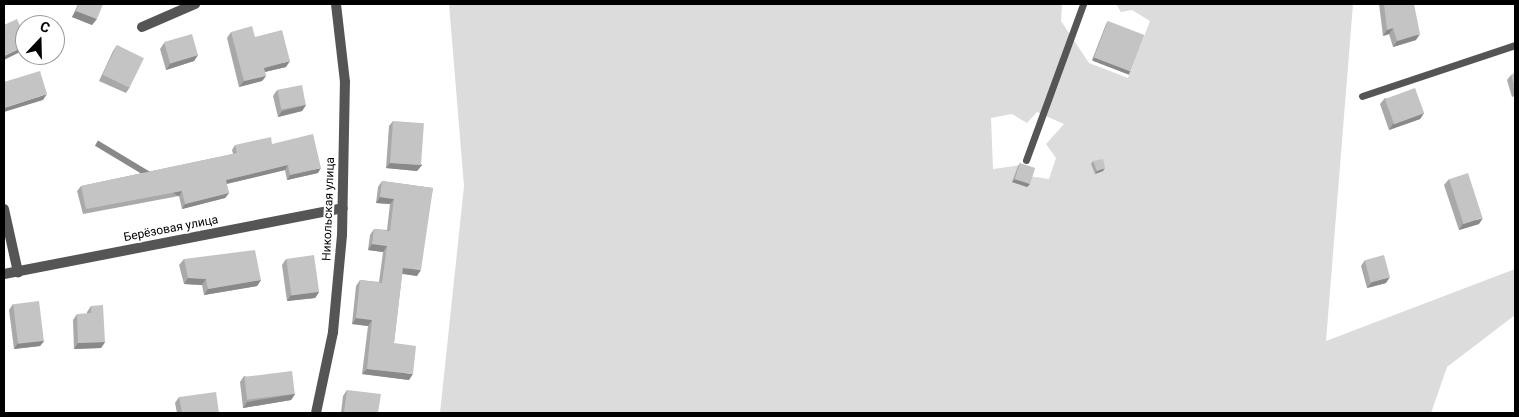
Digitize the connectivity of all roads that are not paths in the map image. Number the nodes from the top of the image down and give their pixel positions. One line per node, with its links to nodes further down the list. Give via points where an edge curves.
1 (195, 4): 4 (street)
2 (336, 4): 8 (street, Никольская улица, via 345,82)
3 (1083, 4): 7 (lane)
4 (142, 27)
5 (1515, 45): 6 (lane)
6 (1362, 96)
7 (1026, 160)
8 (343, 208): 10 (street, Берёзовая улица); 12 (street, Никольская улица, via 332,332)
9 (4, 209): 10 (street)
10 (18, 272): 11 (street, Берёзовая улица)
11 (4, 274)
12 (316, 413)

